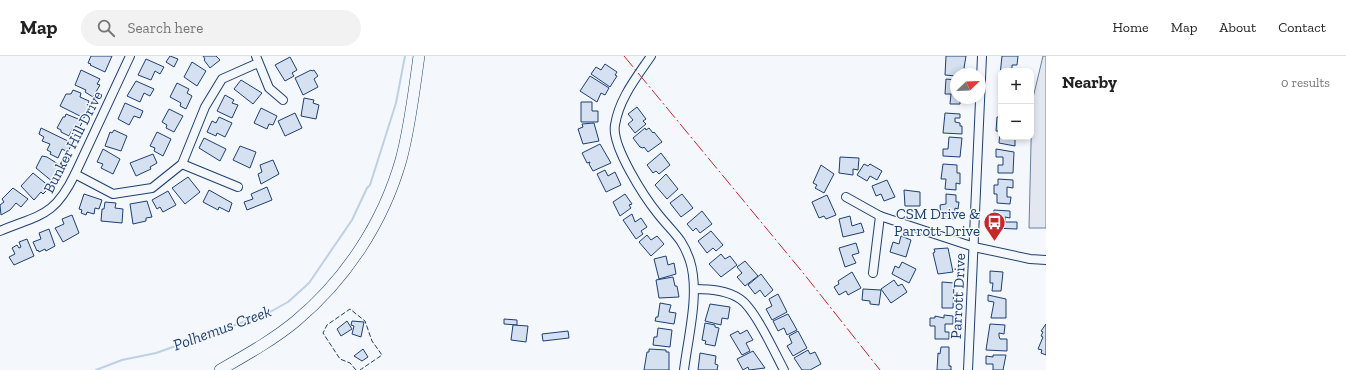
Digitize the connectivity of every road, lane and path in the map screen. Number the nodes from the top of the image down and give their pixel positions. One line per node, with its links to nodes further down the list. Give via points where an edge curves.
1 (130, 56): 8 (street, Bunker Hill Drive)
2 (419, 56): 17 (main road, via 400,161 383,207 361,247 336,281 301,316 262,345)
3 (651, 56): 16 (street, via 626,92 614,127 621,156 648,201 682,241 690,262)
4 (982, 56): 13 (street, Parrott Drive)
5 (257, 60): 6 (street, via 269,88); 7 (street, via 222,79 205,107)
6 (283, 100)
7 (182, 164): 8 (street, via 152,188 113,194); 9 (street)
8 (75, 174): 12 (street, Bunker Hill Drive, via 62,197 47,212)
9 (238, 187)
10 (846, 197): 11 (street)
11 (880, 216): 13 (street); 15 (street)
12 (0, 231)
13 (974, 247): 14 (street); 20 (street, Parrott Drive)
14 (1046, 260)
15 (873, 273)
16 (695, 289): 18 (street); 19 (street, via 728,293 741,300 751,311)
17 (220, 370)
18 (684, 370)
19 (784, 370)
20 (968, 370)

